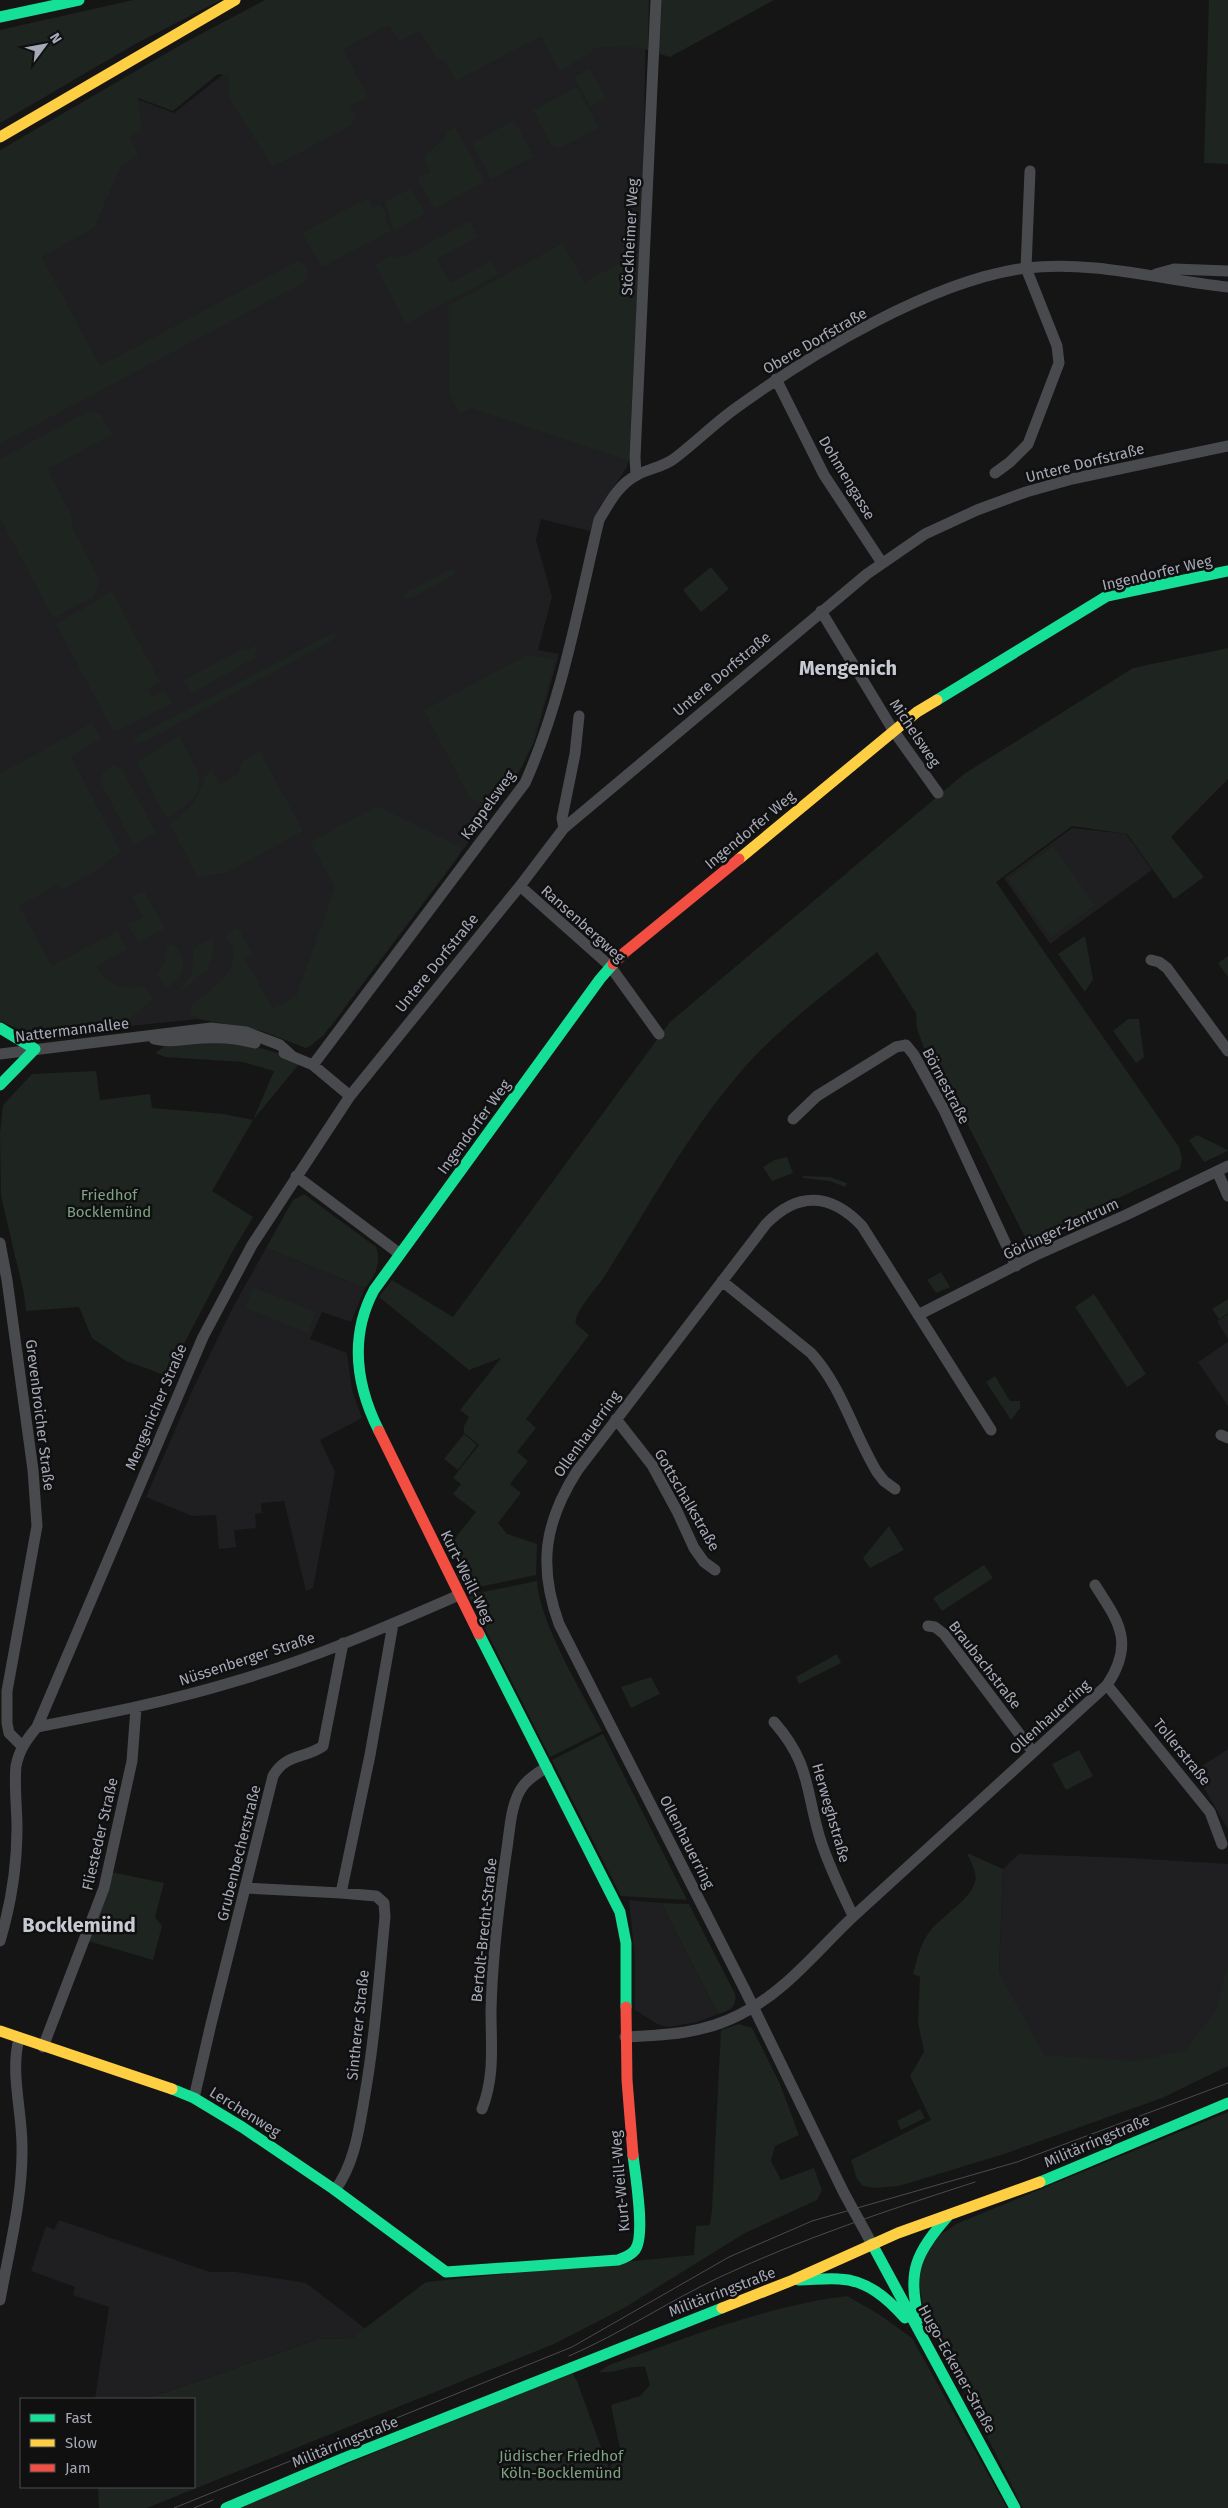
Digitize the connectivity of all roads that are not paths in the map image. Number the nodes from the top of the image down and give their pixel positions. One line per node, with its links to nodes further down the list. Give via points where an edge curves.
1 (79, 0): 4 (main road)
2 (235, 0): 5 (main road)
3 (656, 0): 14 (street, Stöckheimer Weg)
4 (0, 17)
5 (0, 136)
6 (1030, 171): 7 (street)
7 (1026, 268): 9 (street, Obere Dorfstraße, via 1112,268); 11 (street, Obere Dorfstraße, via 975,280 918,302); 13 (street, via 1057,346 1059,363 1028,444)
8 (1228, 271): 9 (street, Obere Dorfstraße, via 1174,269)
9 (1152, 276): 10 (street, Obere Dorfstraße)
10 (1228, 287)
11 (776, 379): 14 (street, Obere Dorfstraße, via 670,461); 15 (street, Dohmengasse, via 824,475)
12 (1228, 446): 15 (street, Untere Dorfstraße, via 1026,492 925,534)
13 (995, 473)
14 (636, 475): 30 (street, Kappelsweg, via 611,500 599,520 558,689 538,754 525,783)
15 (882, 563): 17 (street, Untere Dorfstraße)
16 (1228, 571): 19 (main road, Ingendorfer Weg, via 1107,596 917,712)
17 (821, 611): 19 (street, Michelsweg); 21 (street, Untere Dorfstraße)
18 (579, 716): 21 (street, via 562,818)
19 (894, 730): 20 (street, Michelsweg); 24 (main road, Ingendorfer Weg)
20 (938, 793)
21 (564, 828): 22 (street, Untere Dorfstraße)
22 (520, 886): 24 (street, Ransenbergweg); 32 (street, Untere Dorfstraße)
23 (1151, 960): 28 (street, via 1167,968)
24 (610, 966): 26 (street, Ransenbergweg); 39 (main road, Ingendorfer Weg)
25 (0, 1028): 27 (main road)
26 (659, 1034)
27 (35, 1049): 29 (street, Nattermannallee); 30 (street, Nattermannallee, via 148,1037 162,1041 202,1038 244,1040); 31 (main road)
28 (1228, 1051)
29 (0, 1054)
30 (313, 1065): 32 (street, Nattermannallee)
31 (0, 1085)
32 (350, 1096): 36 (street, Mengenicher Straße)
33 (792, 1119): 40 (street, Börnestraße, via 817,1096 896,1047 906,1045 944,1110)
34 (1228, 1166): 35 (street, Görlinger-Zentrum)
35 (1217, 1171): 37 (street); 40 (street, Görlinger-Zentrum)
36 (296, 1176): 39 (street); 55 (street, Mengenicher Straße, via 251,1247 203,1337)
37 (1228, 1196)
38 (0, 1243): 56 (street, Grevenbroicher Straße, via 34,1470 37,1526 7,1691 7,1723 10,1734)
39 (400, 1254): 48 (main road, Kurt-Weill-Weg, via 370,1296 361,1317 356,1343 358,1376 366,1405)
40 (1016, 1266): 42 (street, Görlinger-Zentrum)
41 (722, 1281): 42 (street, Ollenhauerring, via 777,1212 803,1201 828,1202 842,1208 862,1226); 43 (street, Ollenhauerring); 45 (street, via 821,1364 834,1381 877,1472)
42 (918, 1315): 44 (street, Ollenhauerring)
43 (616, 1419): 46 (street, Gottschalkstraße, via 652,1465 694,1548); 64 (street, Ollenhauerring, via 561,1496 546,1550 548,1589 559,1624)
44 (991, 1430)
45 (895, 1488)
46 (715, 1570)
47 (1095, 1585): 52 (street, Ollenhauerring, via 1121,1627 1122,1655)
48 (458, 1595): 49 (street, Nüssenberger Straße); 58 (main road, Kurt-Weill-Weg)
49 (392, 1624): 51 (street, Nüssenberger Straße); 61 (street, via 370,1755)
50 (928, 1626): 57 (street, Braubachstraße, via 944,1634)
51 (343, 1643): 53 (street, Nüssenberger Straße, via 238,1681); 60 (street, Grubenbecherstraße, via 323,1746 286,1761 273,1776)
52 (1107, 1685): 57 (street, Ollenhauerring); 59 (street, Tollerstraße, via 1210,1812)
53 (136, 1708): 55 (street, Nüssenberger Straße); 68 (street, Fliesteder Straße, via 132,1761 104,1888)
54 (774, 1722): 62 (street, Herweghstraße, via 794,1746 803,1765 825,1852)
55 (37, 1727): 56 (street, Mengenicher Straße)
56 (22, 1746): 63 (street, via 16,1767 15,1867)
57 (1033, 1752): 62 (street, Ollenhauerring)
58 (547, 1767): 66 (main road, Kurt-Weill-Weg, via 620,1912 627,1968); 71 (street, Bertolt-Brecht-Straße, via 523,1786 515,1801 495,1952 492,2069 489,2093)
59 (1222, 1844)
60 (246, 1888): 61 (street, Sintherer Straße); 69 (street, Grubenbecherstraße)
61 (341, 1894): 72 (street, Sintherer Straße, via 376,1896 384,1904 385,1917 372,2056 360,2127 346,2173)
62 (853, 1916): 64 (street, Ollenhauerring, via 796,1974)
63 (0, 1941)
64 (754, 2007): 66 (street, via 726,2022 698,2030); 74 (street, Ollenhauerring, via 834,2174)
65 (0, 2031): 67 (main road, Lerchenweg)
66 (625, 2037): 75 (main road, Kurt-Weill-Weg, via 631,2141 639,2207 640,2240 636,2248 618,2260)
67 (19, 2039): 68 (main road, Lerchenweg); 77 (street, via 20,2179)
68 (43, 2047): 69 (main road, Lerchenweg)
69 (194, 2098): 72 (main road, Lerchenweg, via 242,2126)
70 (1228, 2103): 73 (main road, Militärringstraße, via 1040,2182)
71 (482, 2109)
72 (335, 2190): 75 (main road, Lerchenweg)
73 (950, 2214): 74 (main road, Militärringstraße); 78 (main road, via 926,2241 914,2264 912,2282 916,2310)
74 (872, 2244): 76 (main road, Militärringstraße); 78 (main road, Hugo-Eckener-Straße)
75 (446, 2272)
76 (793, 2280): 78 (main road, via 845,2279 863,2284 892,2303); 79 (main road, Militärringstraße, via 363,2450)
77 (0, 2300)
78 (927, 2345): 80 (main road, Hugo-Eckener-Straße)
79 (226, 2508)
80 (1015, 2508)

